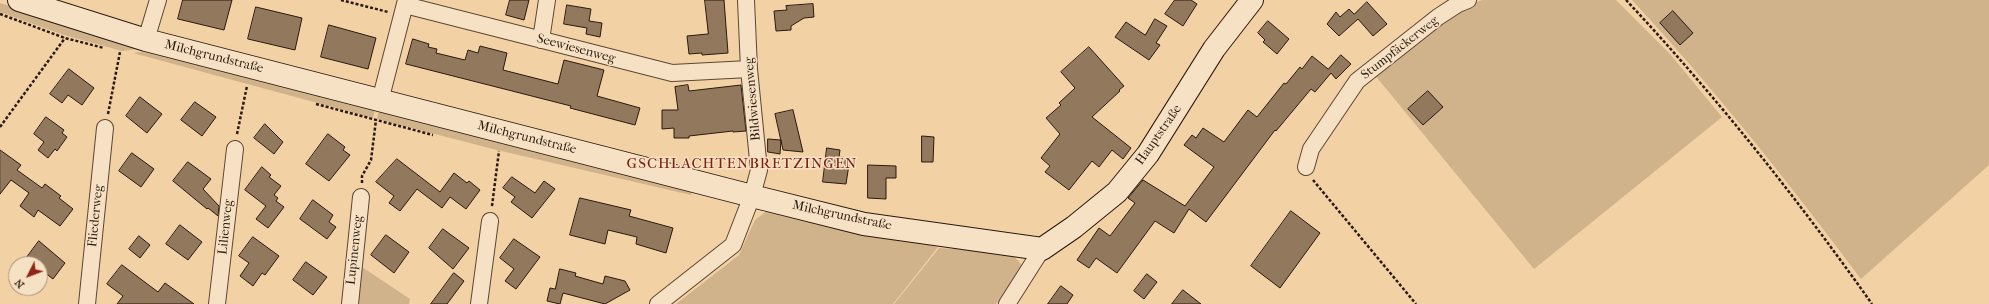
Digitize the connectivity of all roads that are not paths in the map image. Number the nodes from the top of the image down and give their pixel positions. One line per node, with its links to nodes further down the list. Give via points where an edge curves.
1 (18, 0): 8 (street, Milchgrundstraße)
2 (158, 0): 8 (street)
3 (547, 0): 9 (street)
4 (746, 0): 10 (street, Bildwiesenweg)
5 (1252, 0): 18 (street, Hauptstraße, via 1214,49 1148,154 1117,192)
6 (1468, 0): 14 (street, Stumpfäckerweg, via 1438,17 1357,81 1311,149)
7 (404, 7): 9 (street, Seewiesenweg); 11 (street)
8 (146, 40): 11 (street, Milchgrundstraße)
9 (541, 40): 10 (street, Seewiesenweg, via 672,74)
10 (750, 69): 15 (street, Bildwiesenweg, via 759,170)
11 (380, 100): 15 (street, Milchgrundstraße)
12 (106, 128): 19 (street, Fliederweg)
13 (234, 149): 20 (street, Lilienweg)
14 (1306, 167)
15 (752, 196): 18 (street, Milchgrundstraße, via 864,224); 23 (street, Bildwiesenweg, via 733,245)
16 (361, 197): 21 (street, Lupinenweg)
17 (490, 221): 22 (street)
18 (1042, 249): 24 (street)
19 (87, 304)
20 (217, 304)
21 (350, 304)
22 (479, 304)
23 (658, 304)
24 (1007, 304)

